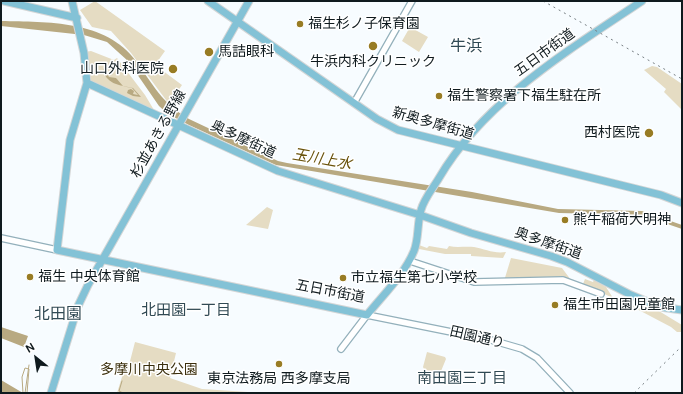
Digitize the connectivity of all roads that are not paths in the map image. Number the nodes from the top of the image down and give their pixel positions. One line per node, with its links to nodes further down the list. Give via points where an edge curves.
1 (4, 1): 7 (main road)
2 (72, 1): 7 (main road)
3 (208, 1): 8 (main road, 新奥多摩街道)
4 (249, 1): 8 (main road, 杉並あきる野線)
5 (412, 1): 10 (street)
6 (642, 1): 12 (main road, 五日市街道, via 507,98 482,121)
7 (77, 18): 9 (main road)
8 (238, 22): 10 (main road, 新奥多摩街道); 11 (main road, 杉並あきる野線)
9 (87, 83): 11 (main road, 奥多摩街道); 16 (main road, via 70,140)
10 (354, 103): 12 (main road, 新奥多摩街道, via 398,130)
11 (182, 120): 14 (main road, 奥多摩街道, via 278,171); 17 (main road, 杉並あきる野線)
12 (461, 146): 13 (main road, 新奥多摩街道, via 661,195); 14 (main road, 五日市街道, via 421,208)
13 (682, 203)
14 (420, 215): 20 (main road, 奥多摩街道, via 551,256 660,307); 21 (main road, 五日市街道, via 416,243 408,261)
15 (1, 238): 16 (street)
16 (57, 250): 17 (main road, 五日市街道)
17 (104, 259): 21 (main road, 五日市街道); 23 (main road, via 78,306)
18 (413, 262): 19 (street, via 474,282 563,280)
19 (600, 294)
20 (682, 310)
21 (367, 315): 22 (street); 24 (street, 田園通り, via 483,338 522,349 537,358)
22 (341, 349)
23 (51, 393)
24 (570, 393)

